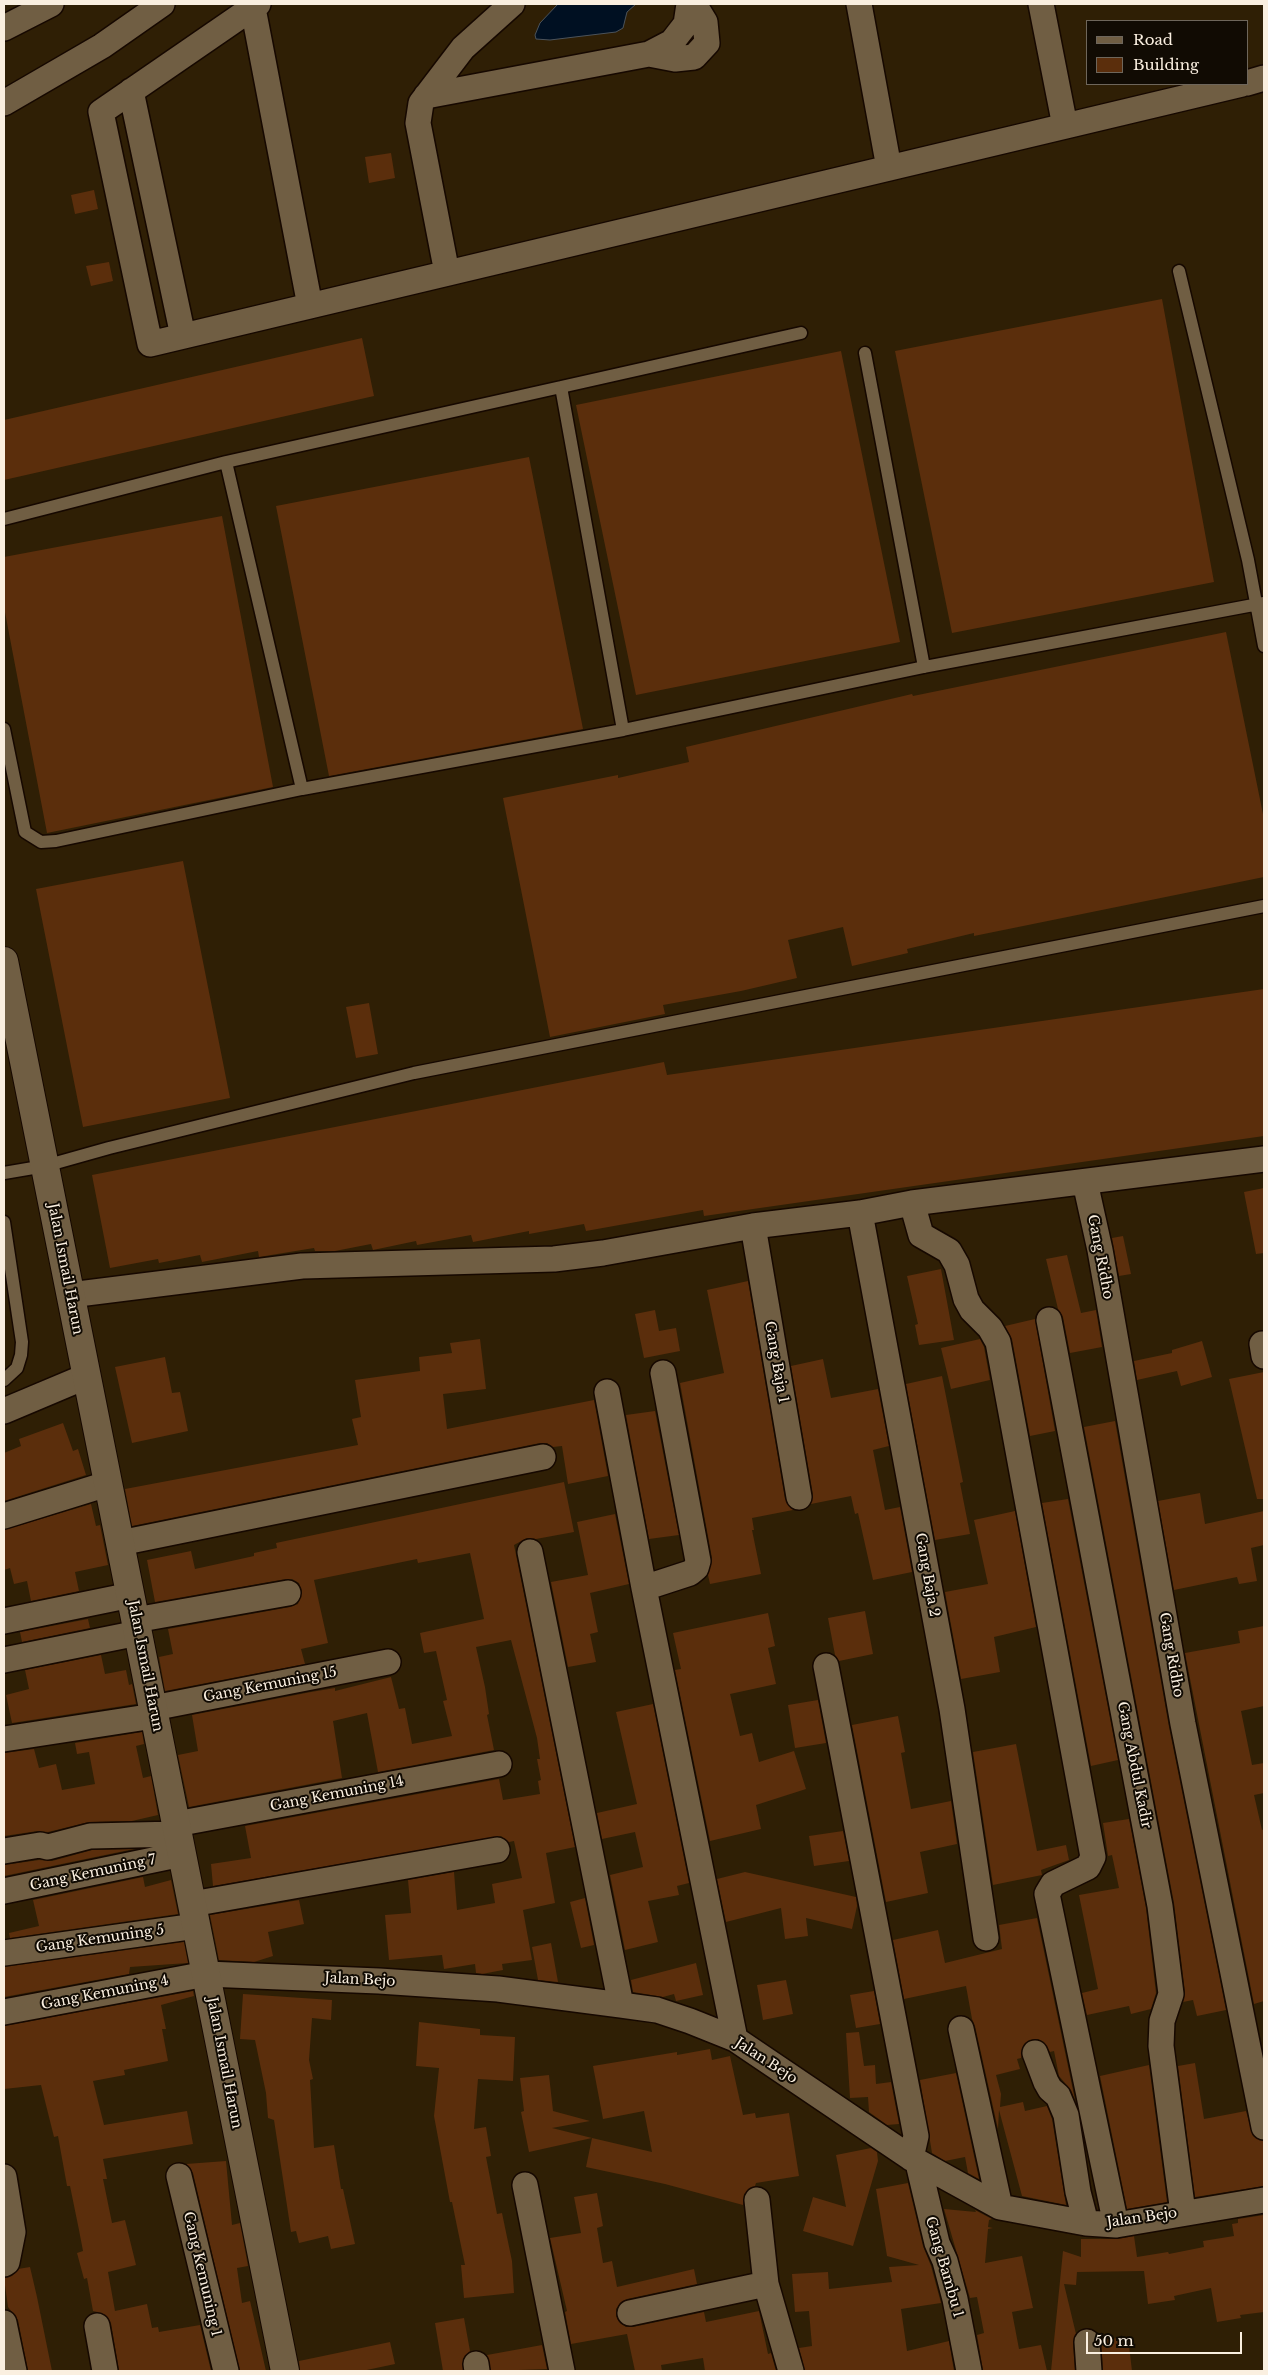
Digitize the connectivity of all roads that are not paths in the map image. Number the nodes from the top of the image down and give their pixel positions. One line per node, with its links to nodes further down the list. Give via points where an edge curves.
1 (51, 4): 9 (street)
2 (162, 4): 16 (street, via 102,46)
3 (512, 4): 15 (street, via 463,48)
4 (689, 4): 10 (street, via 686,24 672,42)
5 (694, 4): 10 (street, via 705,22 707,43 694,56 675,60)
6 (859, 4): 18 (street)
7 (1041, 4): 17 (street)
8 (256, 6): 14 (street); 21 (street)
9 (4, 28)
10 (649, 54): 15 (street)
11 (1264, 78): 12 (street)
12 (1248, 83)
13 (1238, 85): 17 (street)
14 (131, 91): 23 (street); 23 (street, via 101,112 150,344)
15 (426, 96): 20 (street, via 421,103 418,123)
16 (4, 103)
17 (1065, 126): 18 (street)
18 (890, 168): 20 (street)
19 (1179, 271): 28 (lane)
20 (447, 273): 21 (street)
21 (310, 306): 23 (street)
22 (801, 333): 25 (lane)
23 (183, 336)
24 (865, 353): 30 (lane)
25 (561, 387): 26 (lane); 32 (lane)
26 (226, 462): 27 (lane); 33 (lane)
27 (4, 519)
28 (1261, 604): 29 (lane); 30 (lane)
29 (1264, 646)
30 (924, 667): 32 (lane)
31 (4, 729): 33 (lane, via 25,832 41,842)
32 (623, 730): 33 (lane)
33 (302, 789)
34 (1264, 906): 37 (lane, via 414,1073)
35 (4, 961): 37 (street, Jalan Ismail Harun)
36 (1264, 1159): 39 (street)
37 (45, 1166): 38 (lane); 44 (street, Jalan Ismail Harun)
38 (4, 1173)
39 (1089, 1204): 41 (street); 82 (street, Gang Ridho, via 1183,1724)
40 (860, 1213): 41 (street); 43 (street); 74 (street, Gang Baja 2, via 952,1708)
41 (917, 1220): 92 (street, via 949,1251 957,1265 969,1304 998,1342 1092,1856 1088,1867 1053,1884 1047,1894)
42 (4, 1222): 50 (lane, via 22,1342 17,1368)
43 (753, 1226): 44 (street, via 554,1259 302,1266); 55 (street, Gang Baja 1)
44 (70, 1294): 49 (street, Jalan Ismail Harun)
45 (1049, 1320): 90 (street, Gang Abdul Kadir, via 1160,1906 1171,1994 1162,2022 1161,2046)
46 (1264, 1344): 47 (street)
47 (1264, 1356)
48 (663, 1373): 59 (street, via 698,1560 690,1573)
49 (87, 1376): 52 (street); 54 (street, Jalan Ismail Harun)
50 (4, 1380)
51 (607, 1392): 59 (street)
52 (4, 1411)
53 (543, 1457): 57 (street)
54 (107, 1484): 56 (street); 57 (street, Jalan Ismail Harun)
55 (799, 1497)
56 (4, 1516)
57 (120, 1543): 61 (street, Jalan Ismail Harun)
58 (530, 1552): 77 (street)
59 (644, 1588): 80 (street)
60 (288, 1593): 61 (street)
61 (135, 1616): 62 (street); 63 (street); 66 (street, Jalan Ismail Harun)
62 (4, 1621)
63 (4, 1660)
64 (388, 1662): 66 (street, Gang Kemuning 15)
65 (826, 1666): 83 (street, via 916,2136)
66 (154, 1712): 67 (street, Gang Kemuning 15); 69 (street, Jalan Ismail Harun)
67 (4, 1739)
68 (499, 1764): 69 (street, Gang Kemuning 14)
69 (179, 1837): 71 (street, via 90,1836 48,1847 40,1845); 72 (street, Gang Kemuning 7); 73 (street, Jalan Ismail Harun)
70 (497, 1850): 73 (street, Gang Kemuning 5)
71 (4, 1851)
72 (4, 1891)
73 (194, 1915): 75 (street, Gang Kemuning 5); 76 (street, Jalan Ismail Harun)
74 (986, 1938)
75 (4, 1953)
76 (206, 1974): 77 (street, Jalan Bejo, via 498,1989); 78 (street, Gang Kemuning 4); 102 (street, Jalan Ismail Harun)
77 (621, 2005): 80 (street, Jalan Bejo, via 657,2010)
78 (4, 2012)
79 (961, 2029): 89 (street)
80 (735, 2039): 83 (street, Jalan Bejo)
81 (1035, 2053): 91 (street, via 1046,2082 1058,2096 1066,2115)
82 (1264, 2127)
83 (914, 2160): 89 (street, Jalan Bejo); 105 (street, Gang Bambu 1, via 956,2299)
84 (179, 2176): 101 (street, Gang Kemuning 1)
85 (4, 2177): 93 (street, via 13,2232)
86 (525, 2185): 103 (street)
87 (757, 2200): 94 (street)
88 (1264, 2200): 90 (street, Jalan Bejo)
89 (1000, 2207): 91 (street, Jalan Bejo)
90 (1183, 2213): 92 (street, Jalan Bejo)
91 (1086, 2223): 92 (street, Jalan Bejo)
92 (1116, 2224)
93 (4, 2264)
94 (766, 2284): 95 (street); 104 (street)
95 (630, 2313)
96 (4, 2323): 99 (street)
97 (97, 2326): 100 (street)
98 (1087, 2342): 106 (street)
99 (14, 2371)
100 (105, 2371)
101 (226, 2371)
102 (285, 2371)
103 (562, 2371)
104 (791, 2371)
105 (969, 2371)
106 (1089, 2371)

